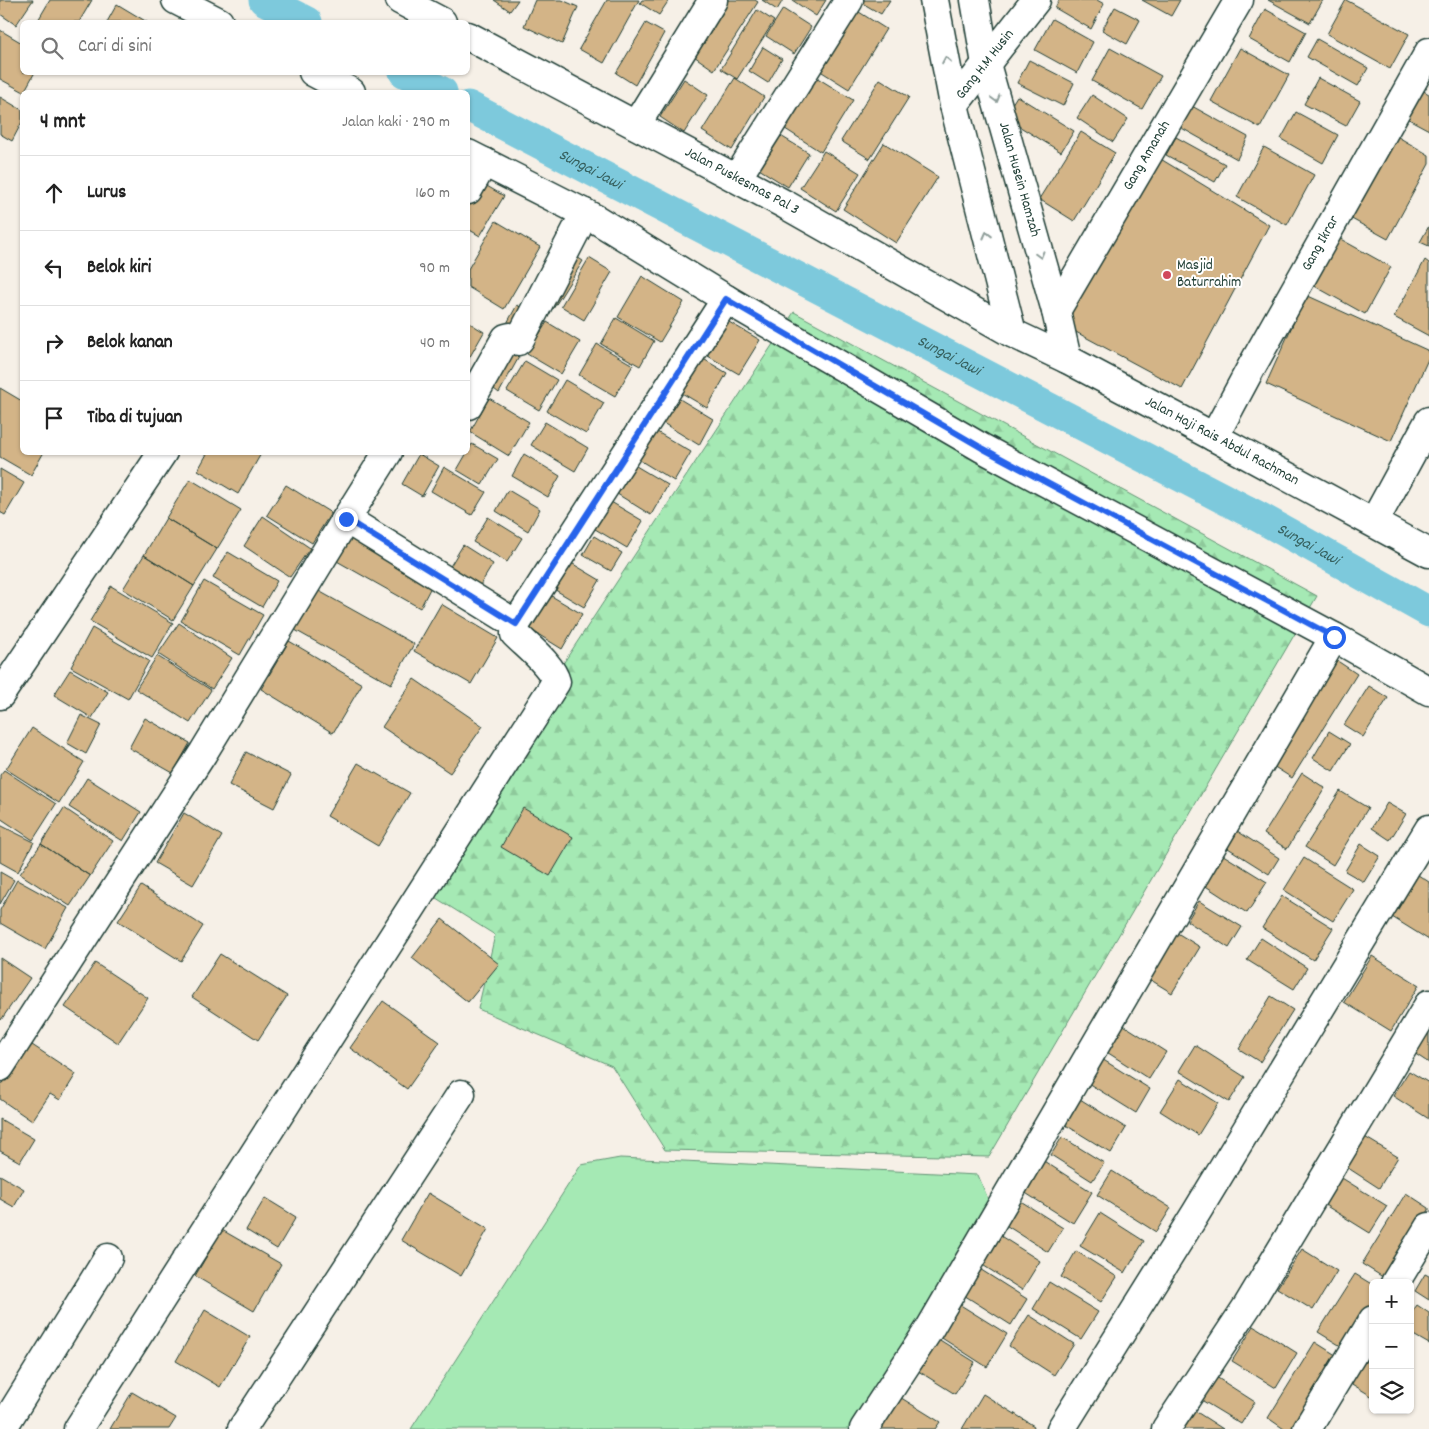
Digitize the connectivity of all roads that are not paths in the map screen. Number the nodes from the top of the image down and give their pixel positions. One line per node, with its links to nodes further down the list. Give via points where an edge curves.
1 (176, 0): 9 (street)
2 (400, 0): 10 (street)
3 (713, 0): 17 (street)
4 (850, 0): 19 (street)
5 (934, 0): 16 (street, one-way to 5)
6 (975, 0): 13 (street, Jalan Husein Hamzah)
7 (1036, 0): 13 (street, Gang H.M Husin)
8 (1239, 0): 23 (street, Gang Amanah)
9 (215, 20)
10 (438, 20)
11 (470, 37): 17 (street, Jalan Puskesmas Pal 3)
12 (1429, 52): 28 (street, Gang Ikrar)
13 (986, 64): 16 (street, Gang H.M Husin); 23 (street, Jalan Husein Hamzah, one-way to 23)
14 (319, 75): 15 (street)
15 (347, 90)
16 (954, 106): 24 (street, one-way to 16)
17 (636, 125): 19 (street, Jalan Puskesmas Pal 3)
18 (476, 158): 20 (street); 21 (street)
19 (737, 178): 24 (street, Jalan Puskesmas Pal 3)
20 (470, 182)
21 (585, 213): 22 (street); 26 (street, via 520,340 506,338)
22 (726, 299): 34 (street); 35 (street, via 982,448)
23 (1056, 311): 25 (street, Jalan Husein Hamzah)
24 (1012, 333): 25 (street, Jalan Haji Rais Abdul Rachman)
25 (1067, 359): 28 (street, Jalan Haji Rais Abdul Rachman)
26 (470, 401)
27 (1429, 421): 32 (street)
28 (1214, 437): 32 (street, Jalan Haji Rais Abdul Rachman)
29 (161, 455): 36 (street)
30 (386, 455): 31 (street)
31 (346, 519): 34 (street); 40 (street, via 203,753)
32 (1374, 522): 33 (street, Jalan Haji Rais Abdul Rachman)
33 (1429, 553)
34 (516, 624): 47 (street, via 515,634 555,674 556,682)
35 (1334, 637): 37 (street); 49 (street, via 935,1319)
36 (3, 686)
37 (1429, 690)
38 (1429, 829): 50 (street)
39 (1429, 1004): 51 (street, via 1248,1305)
40 (0, 1067)
41 (461, 1094): 48 (street)
42 (1429, 1227): 44 (street)
43 (108, 1258): 46 (street)
44 (1397, 1279)
45 (1371, 1324): 52 (street)
46 (2, 1429)
47 (78, 1429)
48 (242, 1429)
49 (864, 1429)
50 (1061, 1429)
51 (1166, 1429)
52 (1307, 1429)

